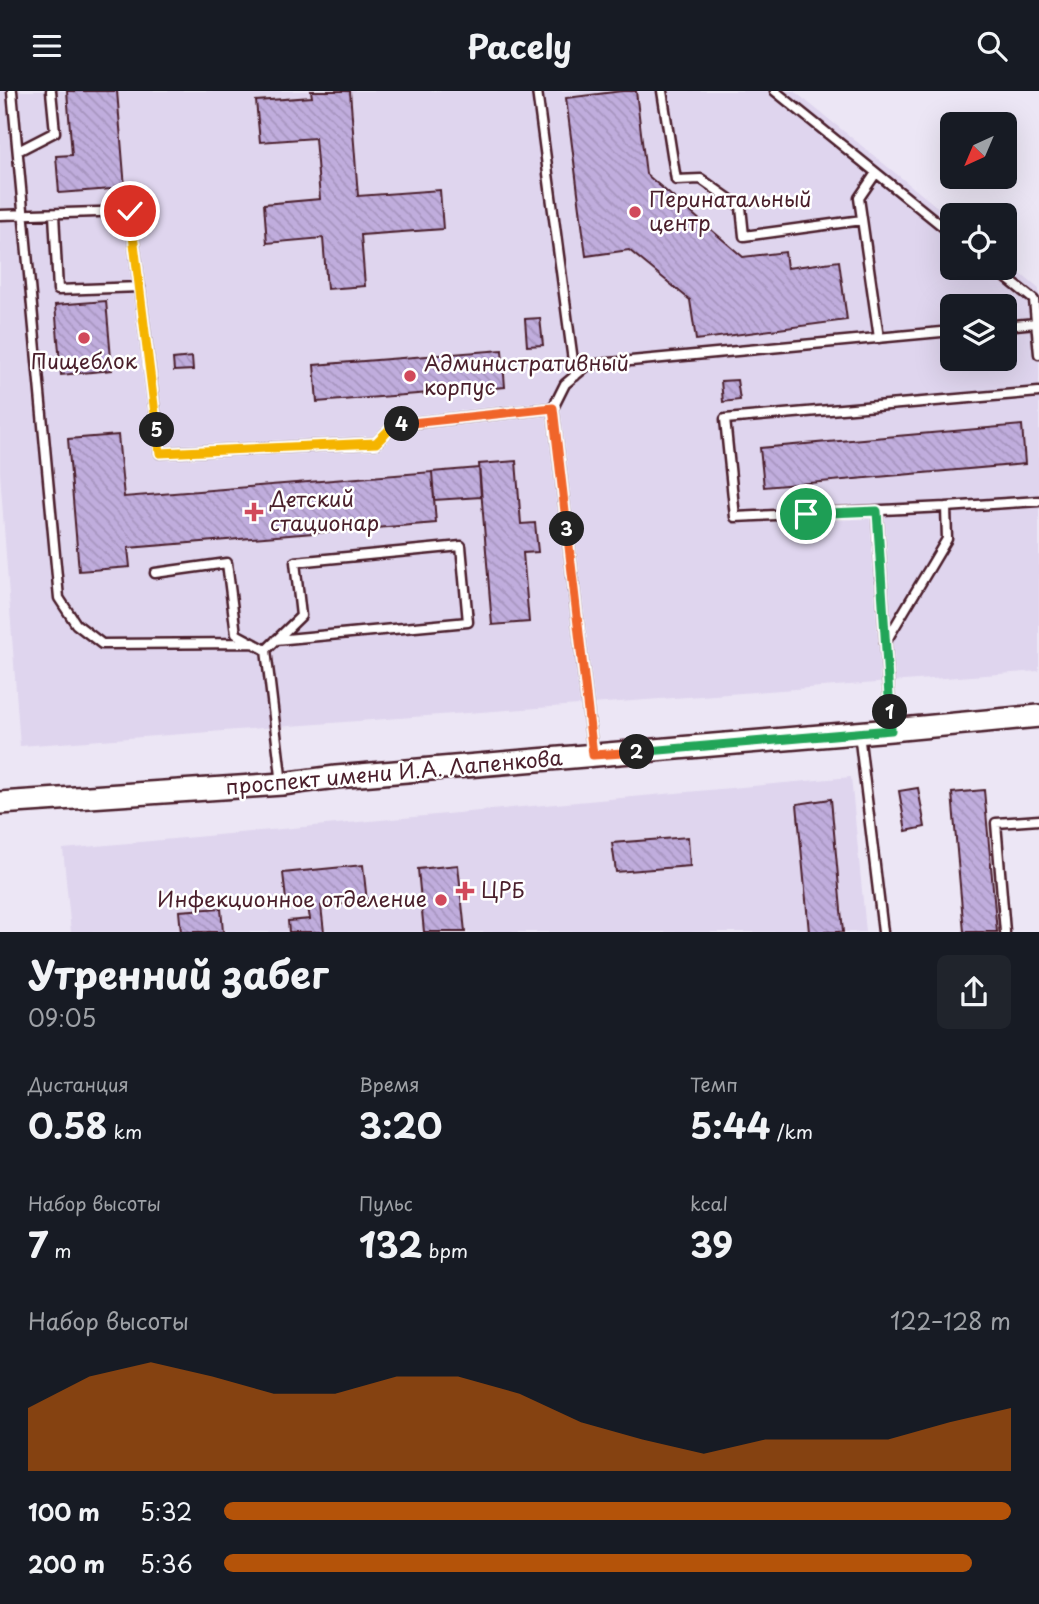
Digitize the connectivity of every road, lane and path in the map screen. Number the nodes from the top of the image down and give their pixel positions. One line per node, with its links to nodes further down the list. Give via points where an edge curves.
1 (12, 91): 6 (lane)
2 (51, 91): 6 (lane, via 55,132)
3 (537, 91): 20 (lane)
4 (662, 91): 11 (lane, via 676,180 701,179 741,207 744,236)
5 (775, 91): 7 (lane)
6 (18, 151): 10 (lane)
7 (876, 173): 11 (lane, via 859,198); 12 (lane)
8 (54, 214): 10 (lane); 14 (lane, via 130,211); 14 (lane, via 58,290)
9 (0, 215): 10 (lane)
10 (24, 215): 28 (lane, via 59,598 76,624 102,644)
11 (862, 220): 18 (lane)
12 (940, 224)
13 (1009, 280): 15 (lane, via 1034,300)
14 (140, 287): 22 (lane, via 160,453 376,443 394,425)
15 (1036, 323): 16 (lane); 19 (lane)
16 (1017, 324)
17 (940, 332): 18 (lane)
18 (879, 338): 20 (lane, via 588,365)
19 (1039, 354)
20 (575, 376): 22 (lane, via 565,384)
21 (1039, 392): 25 (lane, via 725,419 735,517)
22 (553, 408): 34 (lane)
23 (1039, 501): 24 (lane)
24 (946, 507): 25 (lane); 29 (lane, via 947,539)
25 (877, 511): 29 (lane)
26 (155, 573): 28 (lane, via 227,563 236,634)
27 (276, 641): 27 (lane, via 468,622 461,546 295,562 301,616); 30 (lane)
28 (253, 643): 30 (lane)
29 (886, 643): 32 (lane)
30 (266, 650): 35 (lane)
31 (1039, 716): 32 (main road, проспект имени И.А. Лапенкова)
32 (891, 730): 33 (main road, проспект имени И.А. Лапенкова)
33 (859, 733): 34 (main road, проспект имени И.А. Лапенкова); 38 (lane)
34 (593, 755): 35 (main road, проспект имени И.А. Лапенкова)
35 (282, 784): 36 (main road, проспект имени И.А. Лапенкова)
36 (0, 803)
37 (1039, 820): 39 (lane, via 996,823)
38 (883, 932)
39 (1005, 932)

